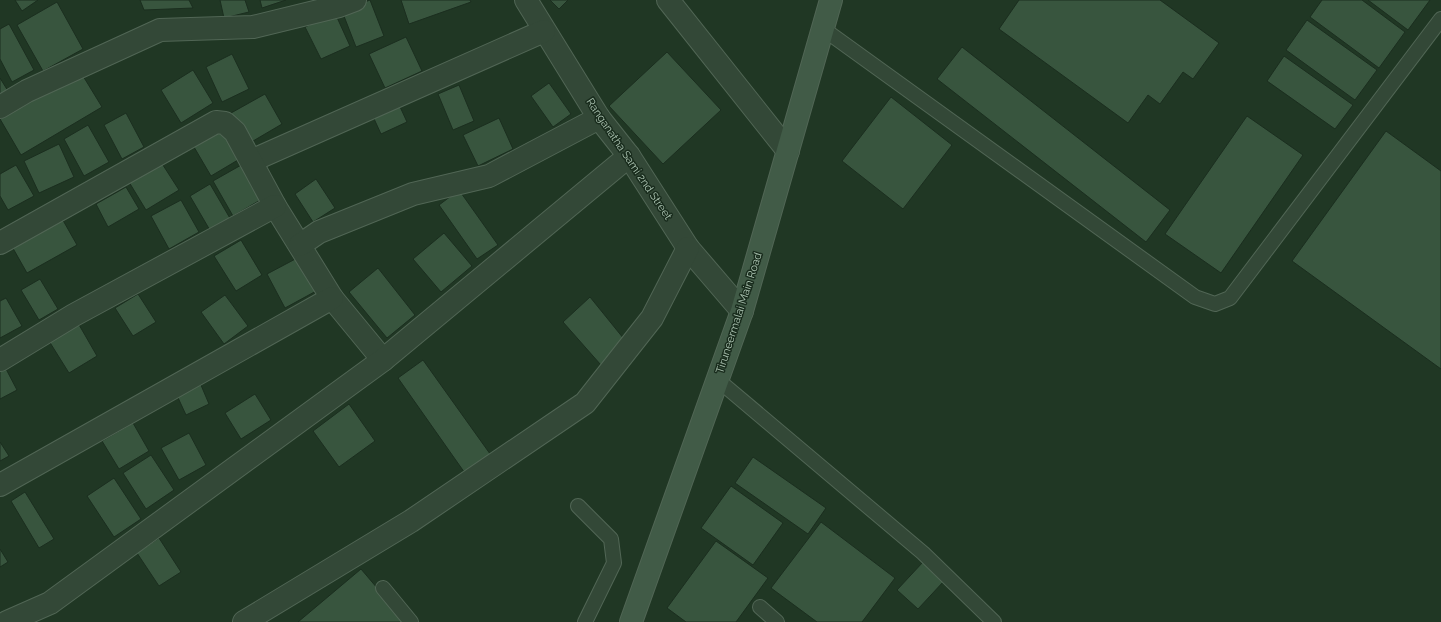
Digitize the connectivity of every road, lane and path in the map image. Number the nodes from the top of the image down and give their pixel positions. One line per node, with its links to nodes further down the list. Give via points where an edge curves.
1 (355, 0): 8 (street, via 253,27 160,30 27,91)
2 (526, 0): 7 (street, Ranganatha Sami 2nd Street)
3 (668, 0): 10 (street)
4 (832, 0): 6 (main road, Tiruneermalai Main Road)
5 (1441, 19): 6 (lane, via 1230,298 1215,304 1195,297)
6 (822, 28): 10 (main road, Tiruneermalai Main Road)
7 (544, 31): 9 (street, Ranganatha Sami 2nd Street); 12 (street)
8 (0, 107)
9 (599, 118): 11 (street, Ranganatha Sami 2nd Street); 15 (street, via 489,176 412,194 318,232)
10 (788, 151): 18 (main road, Tiruneermalai Main Road)
11 (629, 156): 16 (street, Ranganatha Sami 2nd Street); 20 (street)
12 (252, 161): 13 (street); 14 (street, via 235,132 224,122 216,122)
13 (275, 206): 15 (street); 19 (street, via 74,315)
14 (0, 243)
15 (300, 245): 17 (street)
16 (688, 248): 18 (street, Ranganatha Sami 2nd Street); 27 (street, via 652,318 585,403 410,521)
17 (332, 298): 20 (street); 22 (street)
18 (742, 311): 21 (main road, Tiruneermalai Main Road)
19 (0, 360)
20 (383, 360): 26 (street, via 50,603)
21 (718, 380): 30 (main road, Tiruneermalai Main Road); 32 (lane, via 922,553)
22 (0, 485)
23 (578, 506): 29 (lane, via 611,539 614,553 614,562)
24 (383, 588): 28 (lane)
25 (760, 607): 31 (lane)
26 (7, 622)
27 (244, 622)
28 (411, 622)
29 (585, 622)
30 (631, 622)
31 (777, 622)
32 (994, 622)

